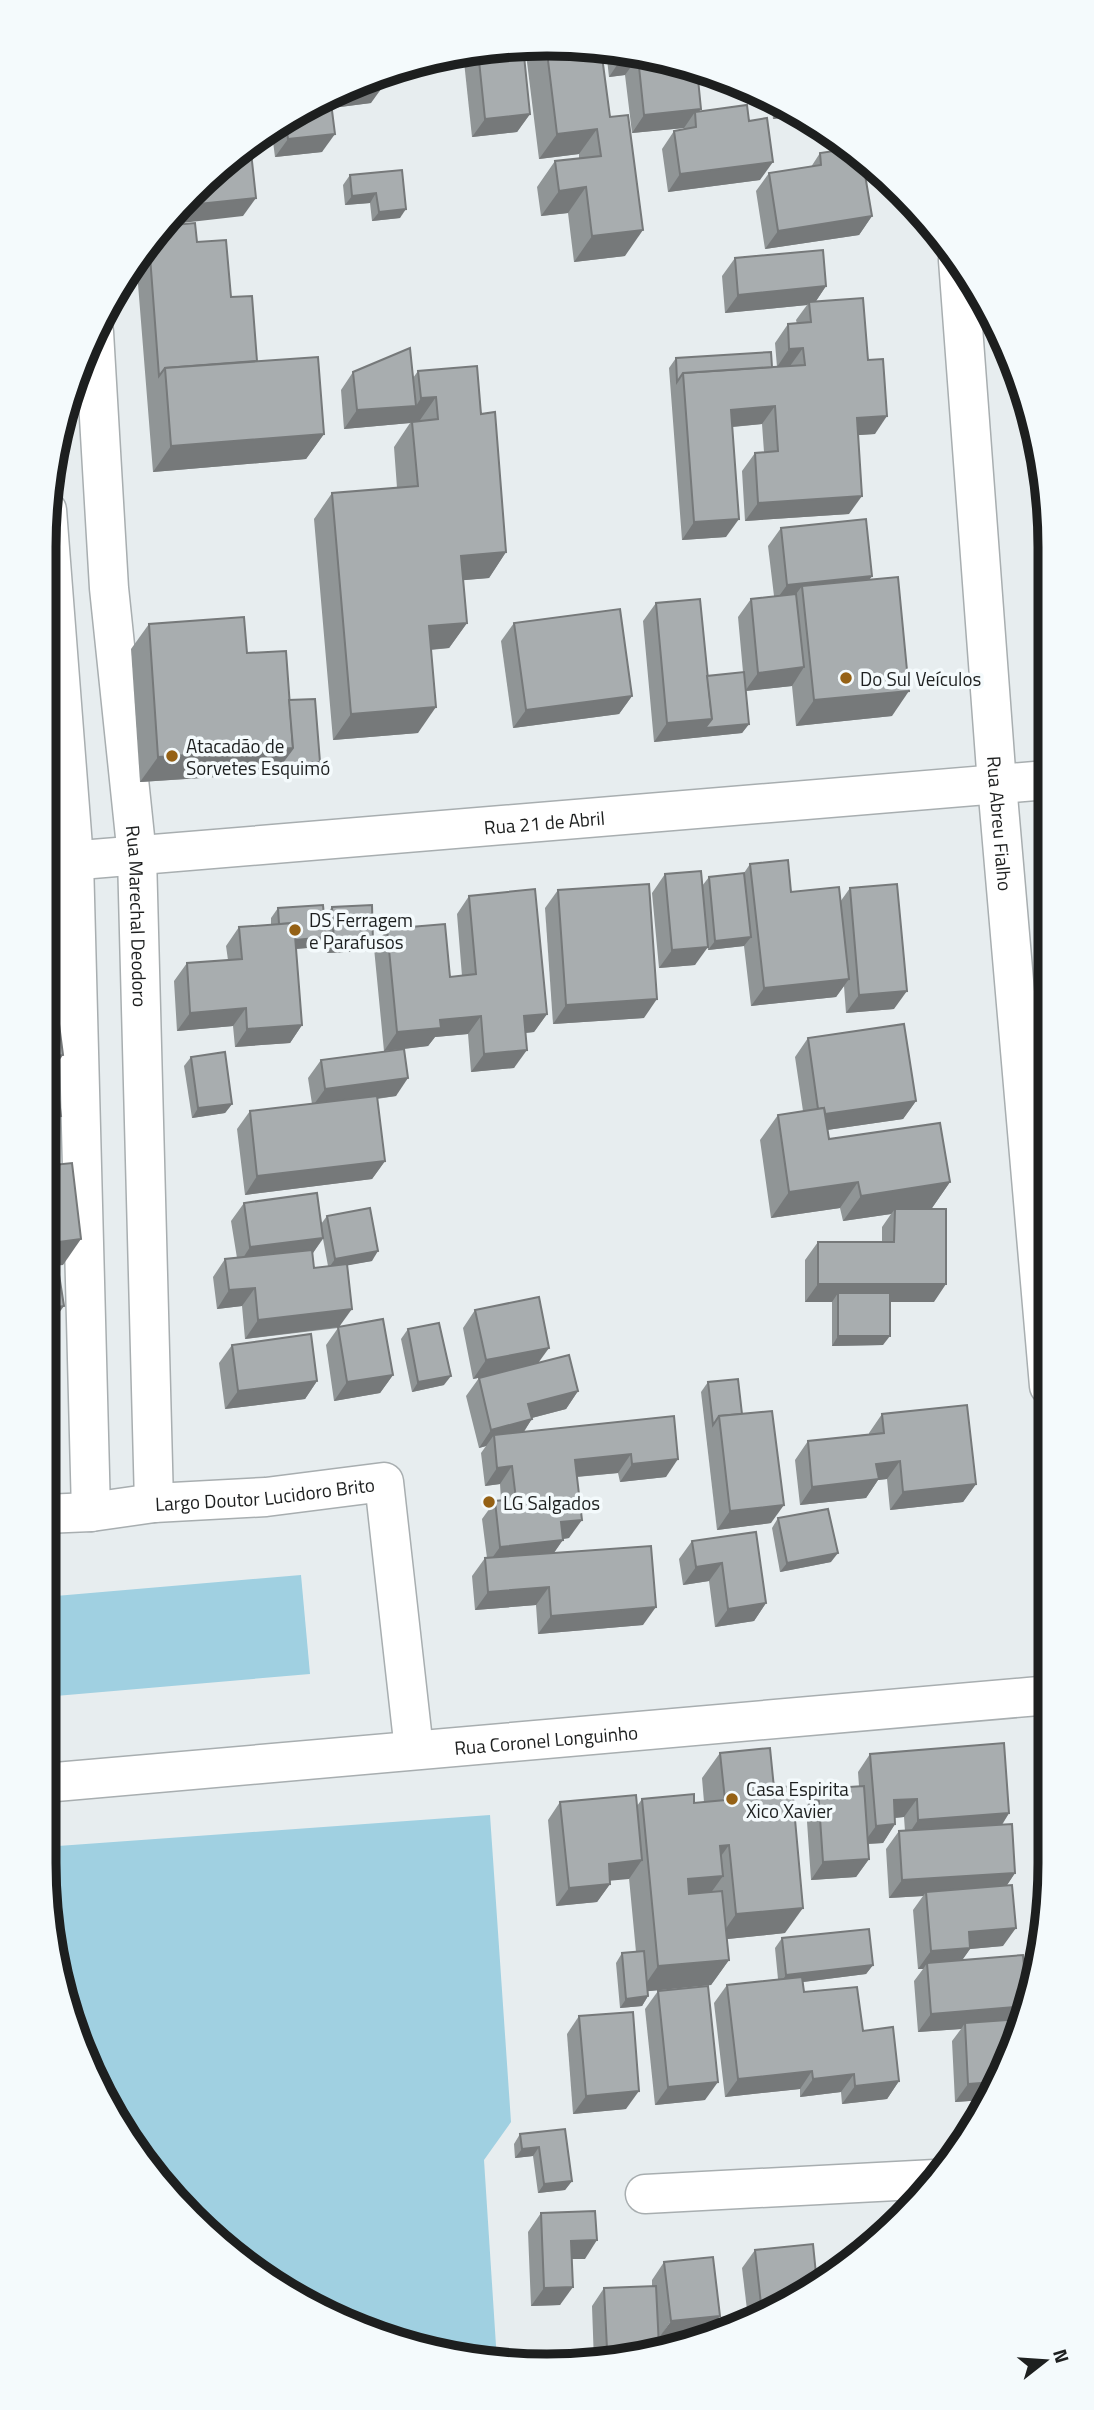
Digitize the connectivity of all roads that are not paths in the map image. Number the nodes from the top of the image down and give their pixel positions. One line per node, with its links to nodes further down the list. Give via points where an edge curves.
1 (960, 282): 7 (street, Rua Abreu Fialho)
2 (95, 354): 3 (street, Rua Marechal Deodoro)
3 (109, 588): 4 (street); 8 (street, Rua Marechal Deodoro)
4 (56, 594)
5 (56, 728): 9 (street)
6 (1038, 781): 7 (street, Rua 21 de Abril)
7 (997, 784): 8 (street, Rua 21 de Abril); 10 (street, Rua Abreu Fialho)
8 (137, 856): 9 (street, Rua 21 de Abril); 11 (street, Rua Marechal Deodoro)
9 (59, 862): 12 (street)
10 (1038, 1259)
11 (155, 1503): 12 (street, Largo Doutor Lucidoro Brito); 15 (street, Largo Doutor Lucidoro Brito, via 266,1497 384,1482)
12 (91, 1512): 13 (street, Largo Doutor Lucidoro Brito)
13 (56, 1513)
14 (1038, 1696): 15 (street, Rua Coronel Longuinho)
15 (414, 1750): 16 (street, Rua Coronel Longuinho)
16 (56, 1782)
17 (922, 2180): 18 (street)
18 (645, 2194)

